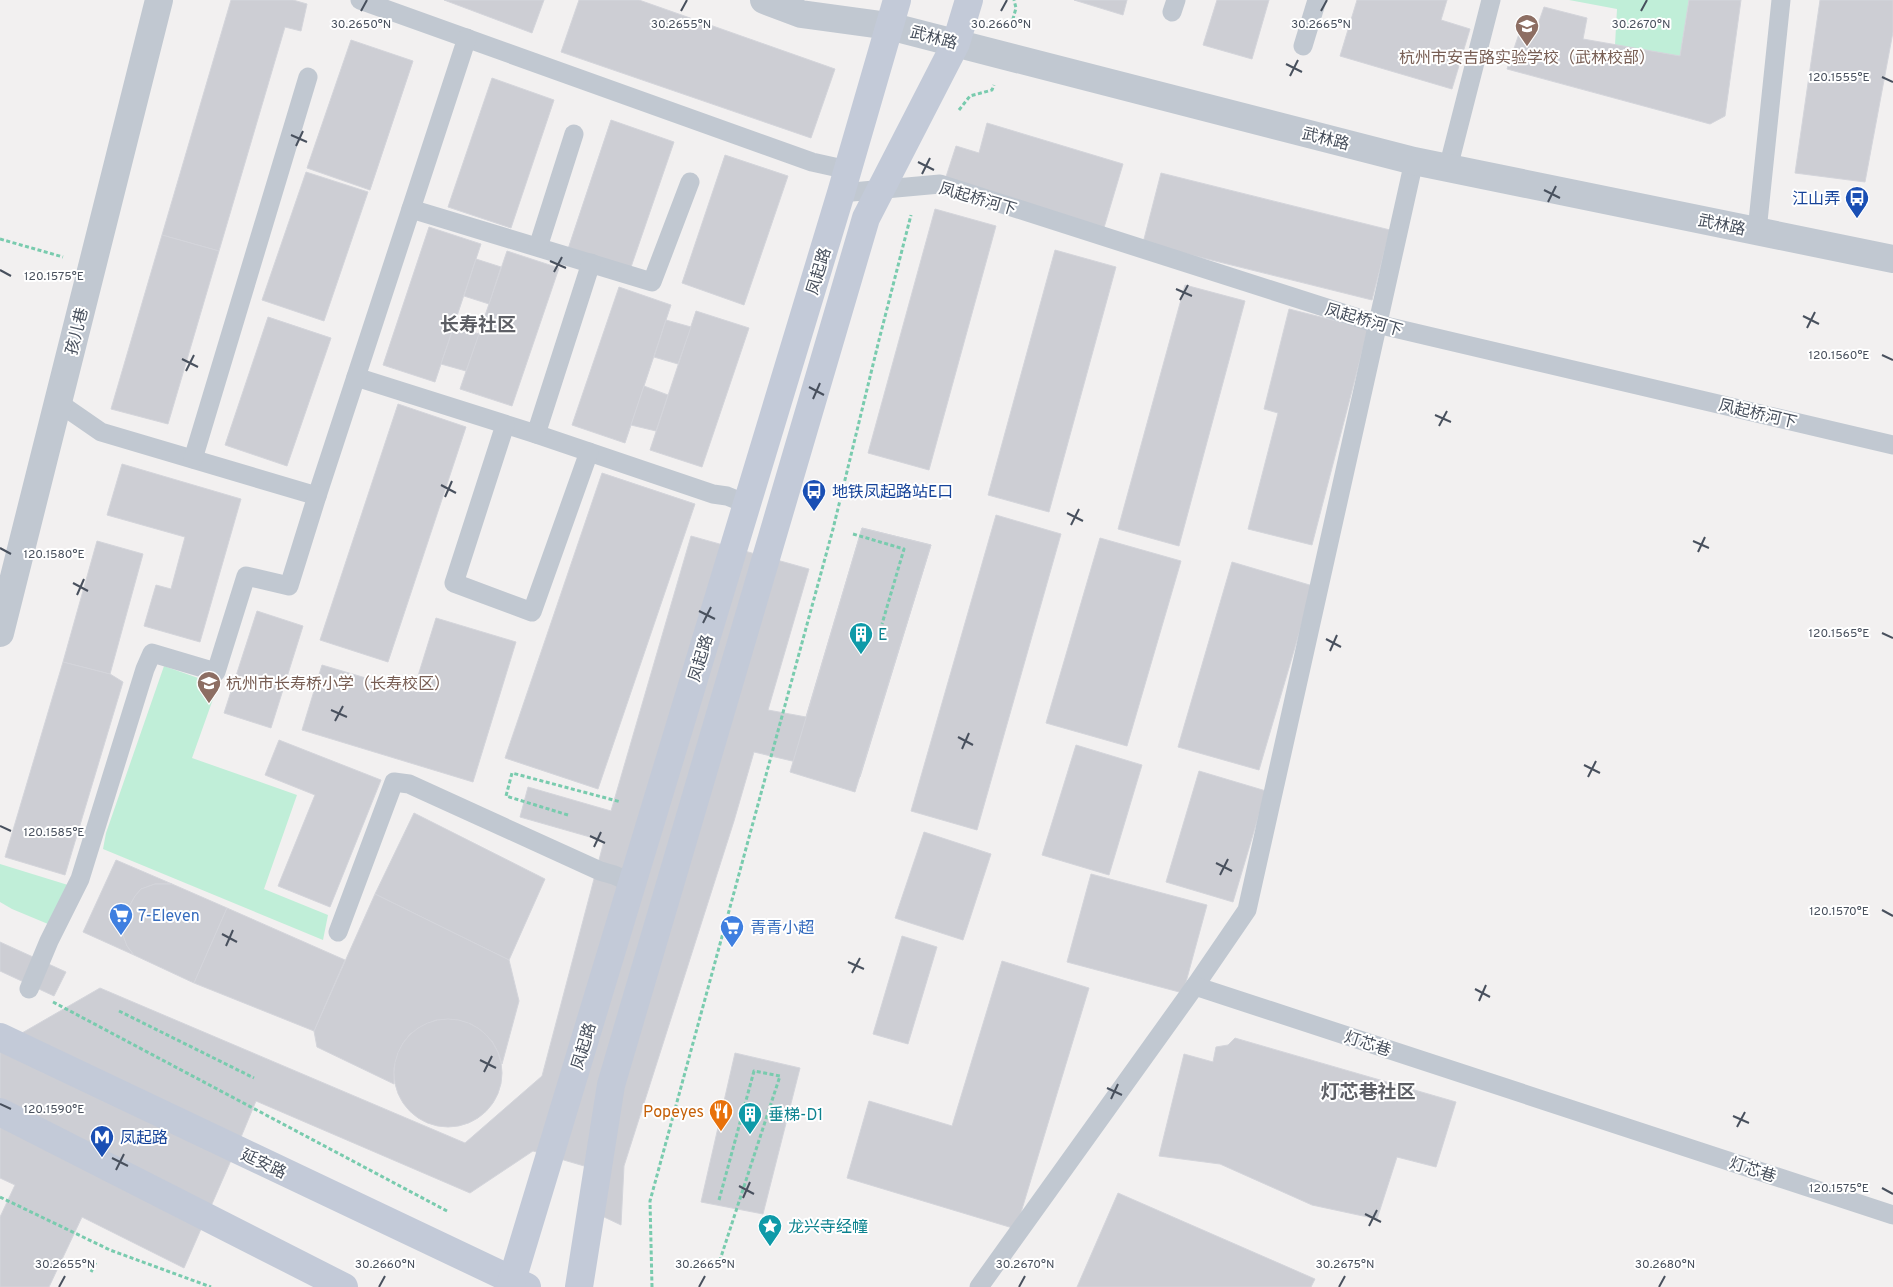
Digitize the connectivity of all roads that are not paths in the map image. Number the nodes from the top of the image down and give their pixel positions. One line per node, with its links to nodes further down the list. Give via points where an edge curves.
1 (159, 0): 27 (street, 孩儿巷)
2 (360, 0): 10 (lane, 凤起桥河下)
3 (764, 0): 9 (street, 武林路, via 801,14)
4 (897, 0): 9 (main road, 凤起路)
5 (969, 0): 11 (main road)
6 (1317, 0): 12 (lane)
7 (1491, 0): 16 (lane)
8 (1781, 0): 21 (lane)
9 (889, 26): 11 (street, 武林路); 18 (main road, 凤起路)
10 (467, 38): 18 (lane, 凤起桥河下, via 812,162); 20 (lane)
11 (956, 43): 15 (street, 武林路); 19 (main road)
12 (1303, 46)
13 (308, 77): 32 (lane)
14 (574, 134): 22 (lane)
15 (1414, 161): 16 (street, 武林路); 25 (lane)
16 (1448, 168): 21 (street, 武林路)
17 (690, 182): 24 (lane, via 652,282)
18 (844, 182): 19 (lane, 凤起桥河下); 34 (main road, 凤起路)
19 (880, 190): 25 (lane, 凤起桥河下, via 940,184); 45 (main road, via 863,228 611,1085)
20 (411, 209): 22 (lane); 26 (lane)
21 (1758, 231): 23 (street, 武林路)
22 (538, 247): 24 (lane)
23 (1893, 259)
24 (591, 263): 29 (lane)
25 (1377, 324): 30 (lane, 凤起桥河下); 38 (lane, via 1247,910)
26 (356, 377): 28 (lane); 33 (lane)
27 (59, 403): 32 (lane, via 101,432); 35 (street, 孩儿巷)
28 (505, 425): 29 (lane); 31 (lane, via 454,583 532,612)
29 (536, 434): 31 (lane)
30 (1893, 445)
31 (588, 452): 34 (lane)
32 (192, 459): 33 (lane)
33 (317, 496): 39 (lane, via 289,586 246,576 216,672 152,653 80,879)
34 (747, 504): 36 (main road, 凤起路)
35 (0, 633)
36 (632, 883): 37 (lane, via 409,784 394,782); 43 (main road, 凤起路, via 554,1145)
37 (338, 932)
38 (1195, 986): 42 (lane, 灯芯巷); 46 (lane)
39 (29, 989)
40 (0, 1037): 43 (main road, 延安路)
41 (0, 1112): 44 (main road)
42 (1893, 1215)
43 (517, 1285)
44 (344, 1287)
45 (579, 1287)
46 (978, 1287)

